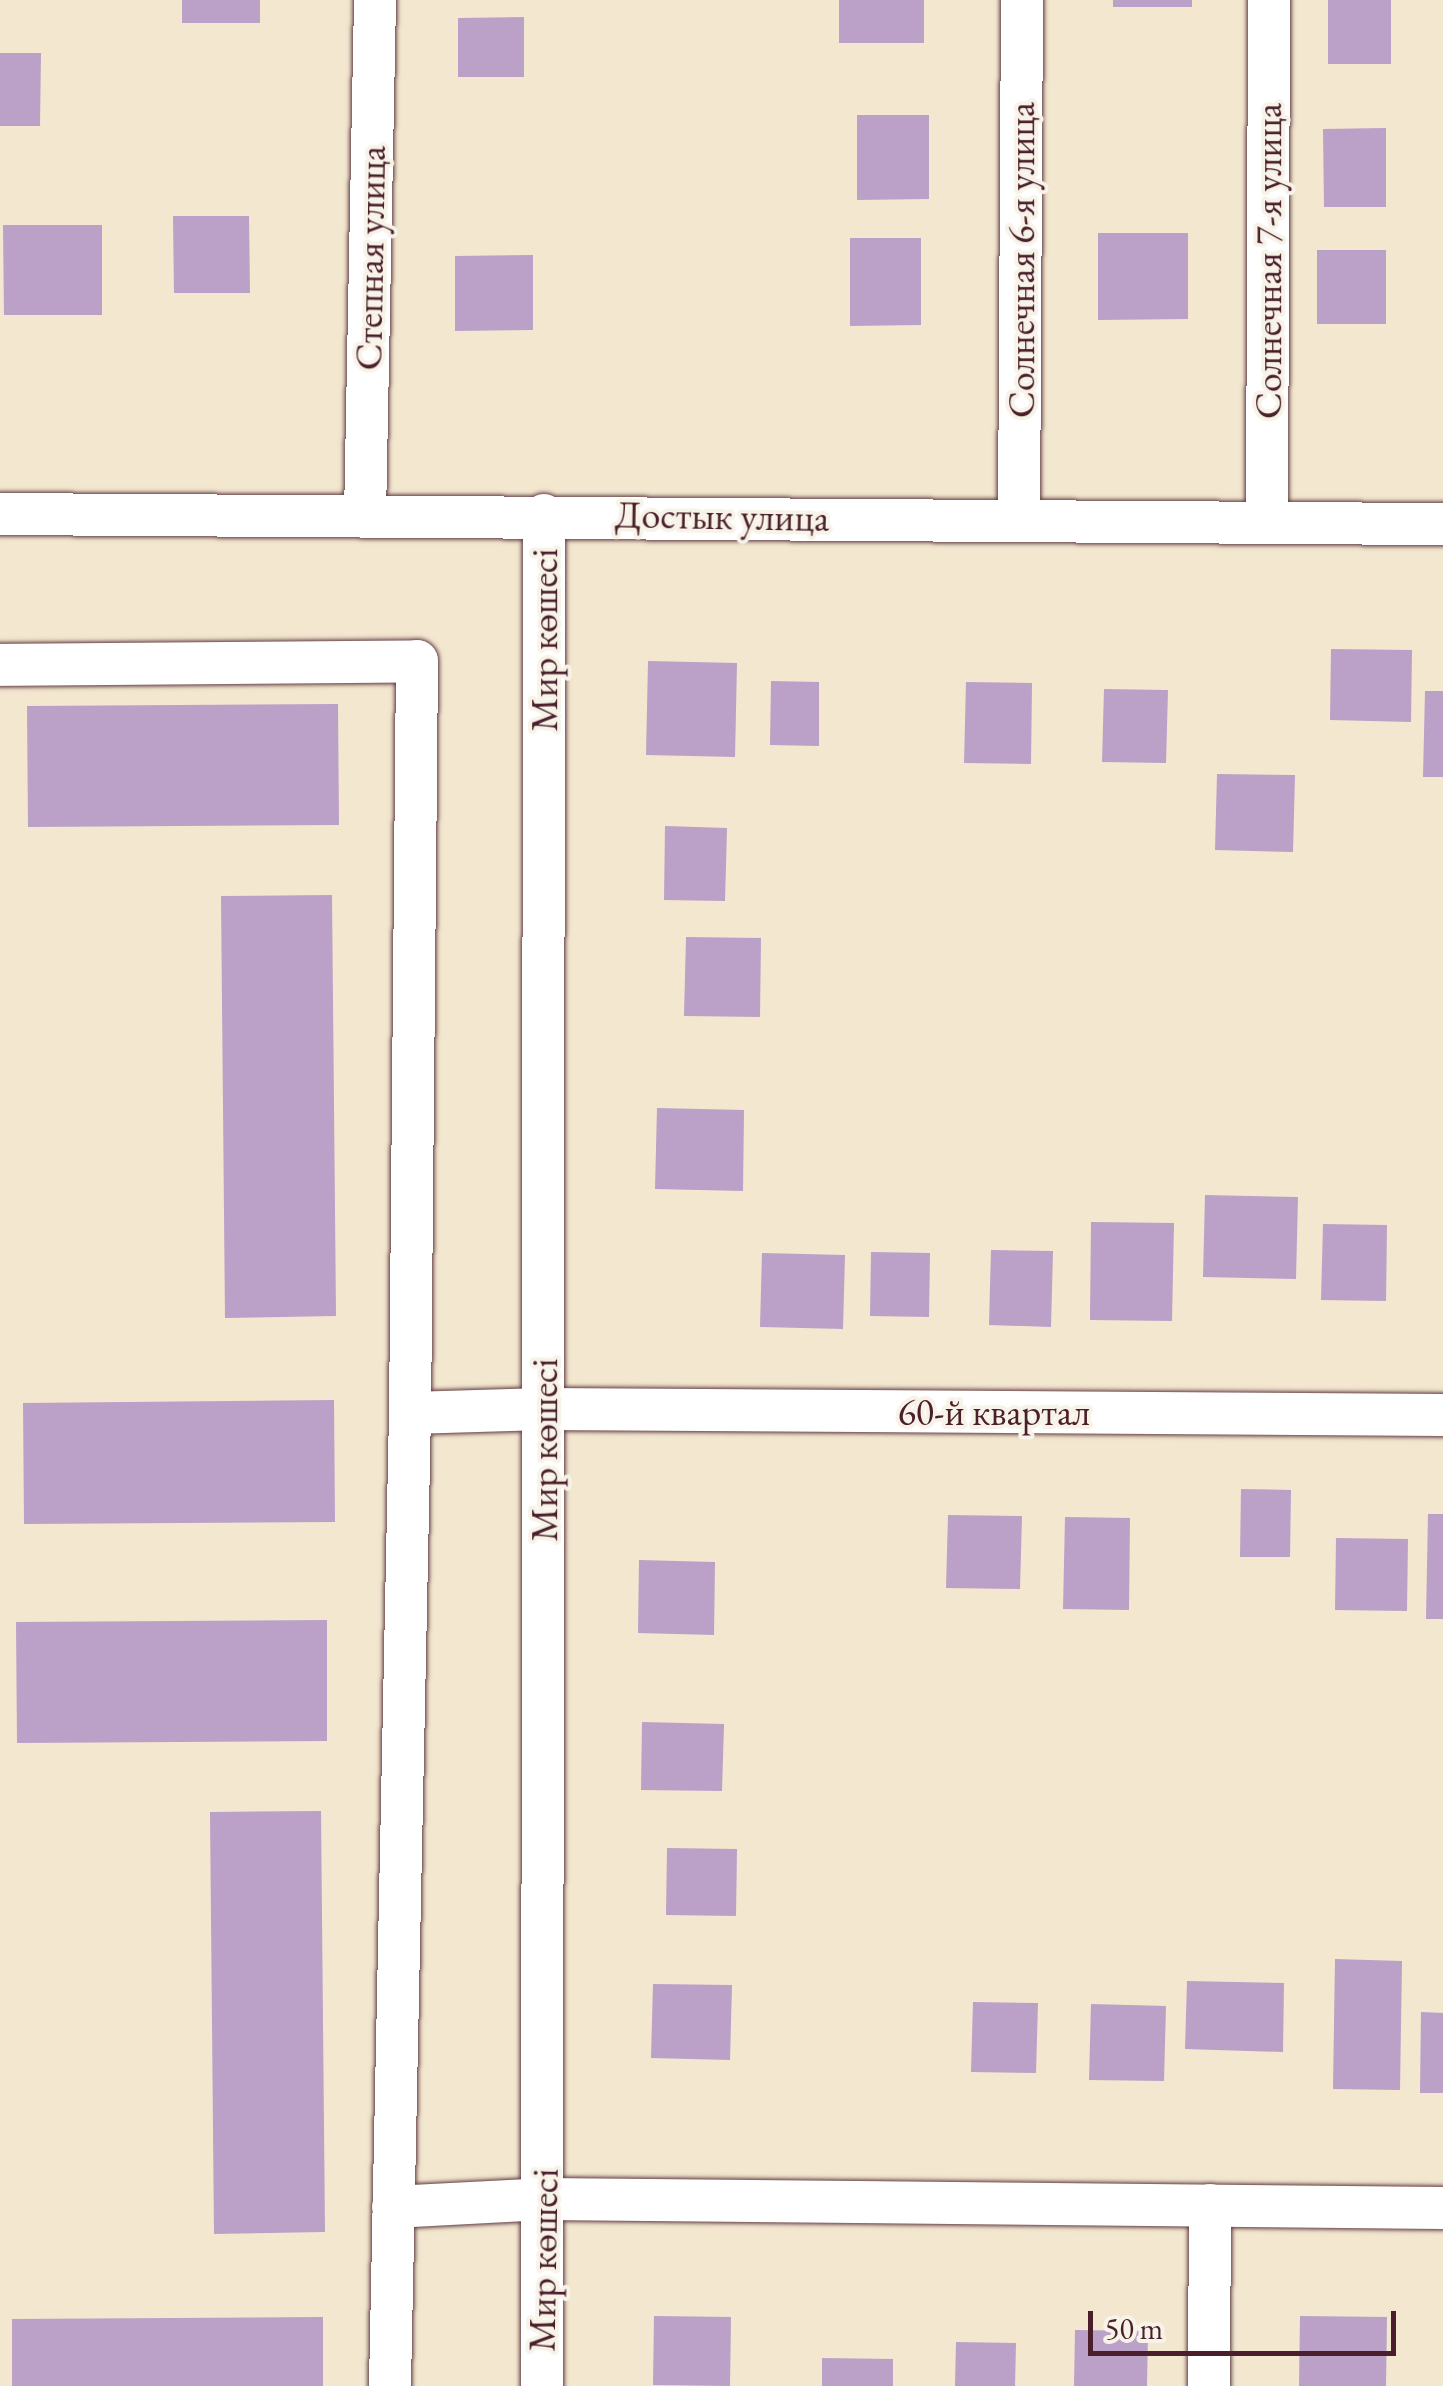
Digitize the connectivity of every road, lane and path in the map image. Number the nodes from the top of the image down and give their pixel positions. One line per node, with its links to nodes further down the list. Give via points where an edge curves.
1 (375, 0): 6 (street, Степная улица)
2 (1022, 0): 7 (street, Солнечная 6-я улица)
3 (1268, 0): 8 (street, Солнечная 7-я улица)
4 (0, 514): 6 (street, Достык улица)
5 (544, 515): 6 (street, Достык улица); 7 (street, Достык улица); 11 (street, Мир көшесі)
6 (364, 517)
7 (1020, 519): 8 (street, Достык улица)
8 (1266, 522): 9 (street, Достык улица)
9 (1443, 524)
10 (0, 665): 12 (street, via 417,661)
11 (544, 1409): 12 (street, 60-й квартал); 13 (street, 60-й квартал); 14 (street, Мир көшесі)
12 (410, 1414): 16 (street)
13 (1443, 1415)
14 (544, 2199): 15 (street); 16 (street); 19 (street, Мир көшесі)
15 (1210, 2205): 17 (street); 20 (street)
16 (393, 2208): 18 (street)
17 (1443, 2208)
18 (390, 2386)
19 (542, 2386)
20 (1209, 2386)

